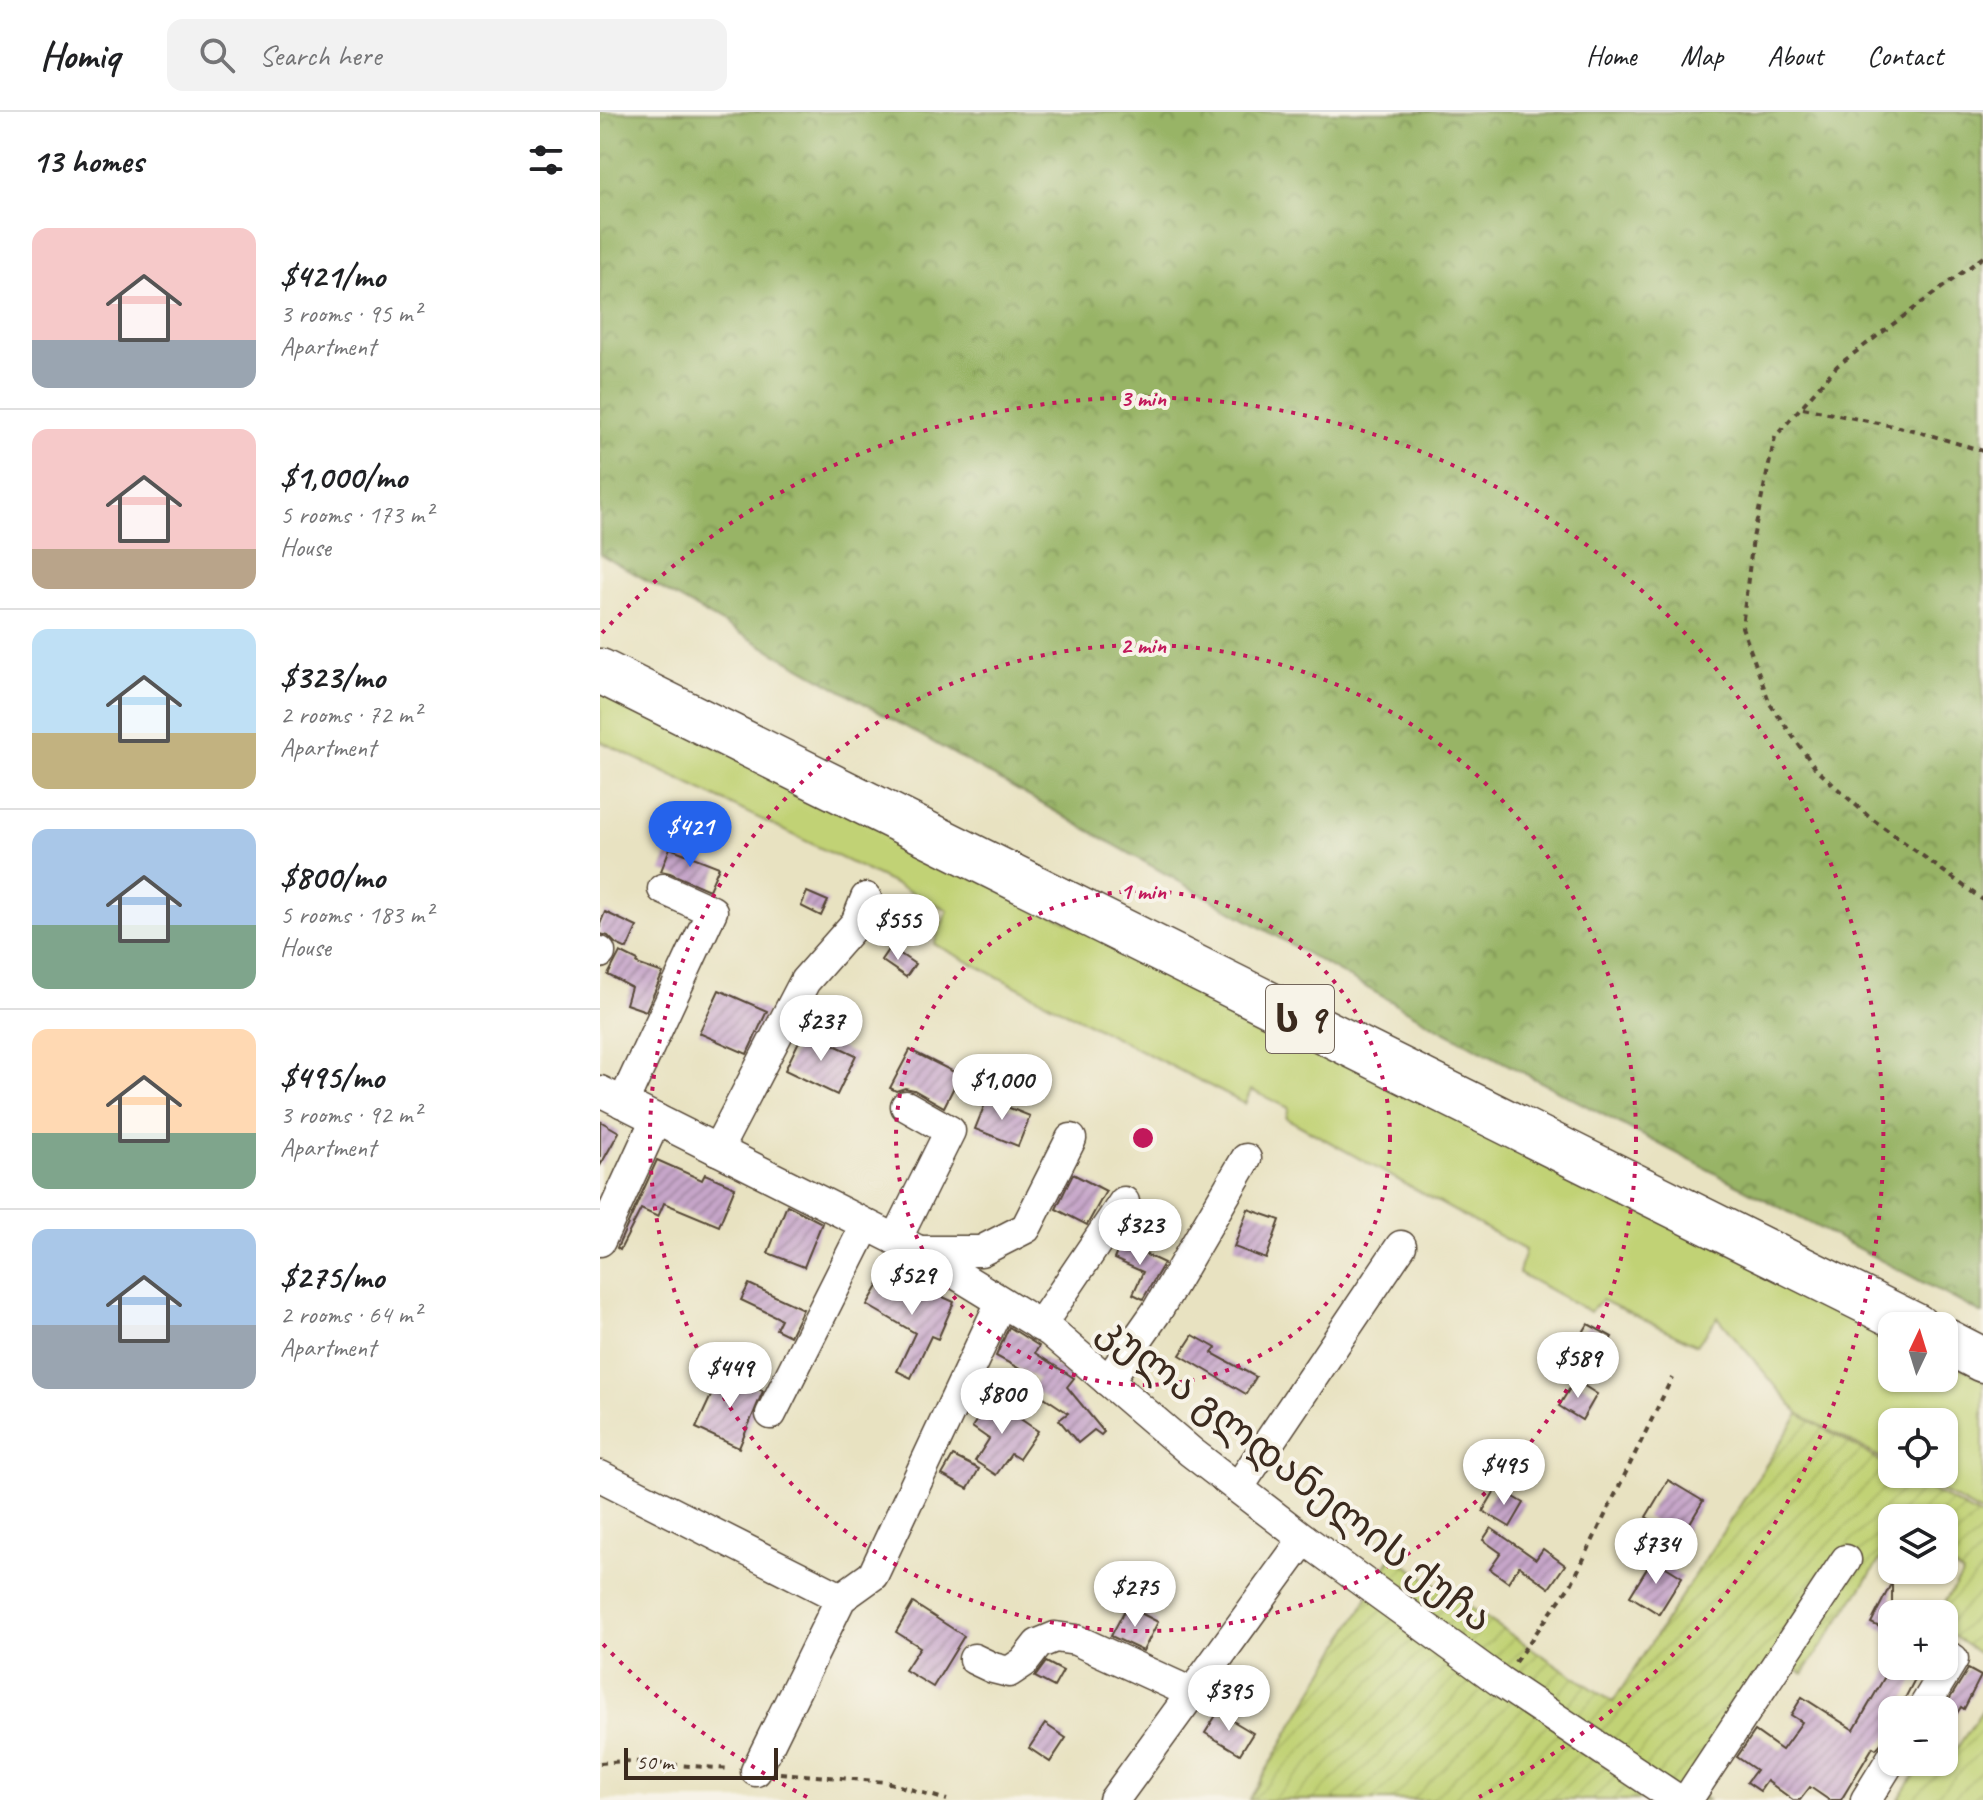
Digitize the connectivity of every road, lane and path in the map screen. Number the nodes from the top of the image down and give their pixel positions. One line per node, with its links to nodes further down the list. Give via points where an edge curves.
1 (1983, 257): 2 (path, via 1837,366)
2 (1801, 407): 3 (path); 7 (path, via 1775,437 1753,538 1742,627 1770,704 1816,769 1868,816)
3 (1983, 451)
4 (600, 671): 20 (highway, ს 9)
5 (663, 889): 8 (street, via 712,911)
6 (866, 898): 12 (street, via 856,923 805,981)
7 (1983, 900)
8 (612, 1097): 10 (street, კულა გლდანელის ქუჩა)
9 (906, 1106): 17 (street, via 950,1131)
10 (656, 1119): 12 (street, კულა გლდანელის ქუჩა); 16 (street)
11 (1071, 1139): 17 (street, via 1026,1228 981,1251)
12 (717, 1150): 15 (street, კულა გლდანელის ქუჩა)
13 (1246, 1159): 25 (street, via 1157,1311)
14 (1124, 1202): 21 (street)
15 (866, 1225): 17 (street, კულა გლდანელის ქუჩა); 26 (street)
16 (600, 1241)
17 (907, 1246): 19 (street, კულა გლდანელის ქუჩა)
18 (1401, 1246): 28 (street)
19 (1001, 1302): 21 (street, კულა გლდანელის ქუჩა); 31 (street, via 873,1575)
20 (1888, 1312)
21 (1040, 1326): 25 (street, კულა გლდანელის ქუჩა)
22 (1958, 1347): 23 (highway)
23 (1983, 1360)
24 (1672, 1378): 33 (path, via 1572,1583)
25 (1108, 1381): 28 (street, კულა გლდანელის ქუჩა)
26 (771, 1414)
27 (600, 1476): 31 (street)
28 (1238, 1488): 29 (street, კულა გლდანელის ქუჩა)
29 (1304, 1539): 33 (street, კულა გლდანელის ქუჩა); 34 (street)
30 (1846, 1560): 39 (street)
31 (841, 1598): 35 (street)
32 (974, 1659): 34 (street, via 1009,1672 1038,1644 1055,1637 1076,1640)
33 (1501, 1682): 38 (street, კულა გლდანელის ქუჩა)
34 (1192, 1693): 37 (street)
35 (756, 1771)
36 (1881, 1776): 40 (street)
37 (1114, 1800)
38 (1678, 1800)
39 (1687, 1800)
40 (1866, 1800)

